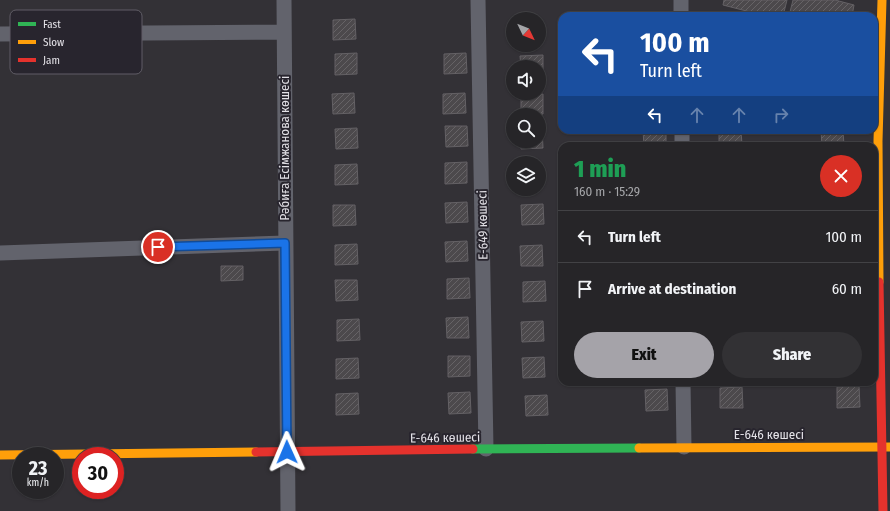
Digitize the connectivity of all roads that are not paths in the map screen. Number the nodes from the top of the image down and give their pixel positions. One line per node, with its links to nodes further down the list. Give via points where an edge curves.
1 (284, 0): 6 (street, Рәбиға Есімжанова көшесі)
2 (478, 0): 16 (street, Е-649 көшесі)
3 (681, 0): 5 (street)
4 (882, 0): 10 (street, via 878,141)
5 (681, 12)
6 (284, 32): 7 (street); 11 (street, Рәбиға Есімжанова көшесі)
7 (142, 33)
8 (0, 34): 9 (street)
9 (10, 34)
10 (884, 194): 15 (street)
11 (285, 243): 12 (street); 17 (street, Рәбиға Есімжанова көшесі)
12 (0, 253)
13 (683, 386): 14 (street)
14 (684, 447): 15 (street, Е-646 көшесі); 16 (street, Е-646 көшесі)
15 (885, 447): 20 (street)
16 (486, 449): 17 (street, Е-646 көшесі)
17 (287, 452): 18 (street, Е-646 көшесі); 19 (street, Рәбиға Есімжанова көшесі)
18 (0, 454)
19 (288, 511)
20 (883, 511)

